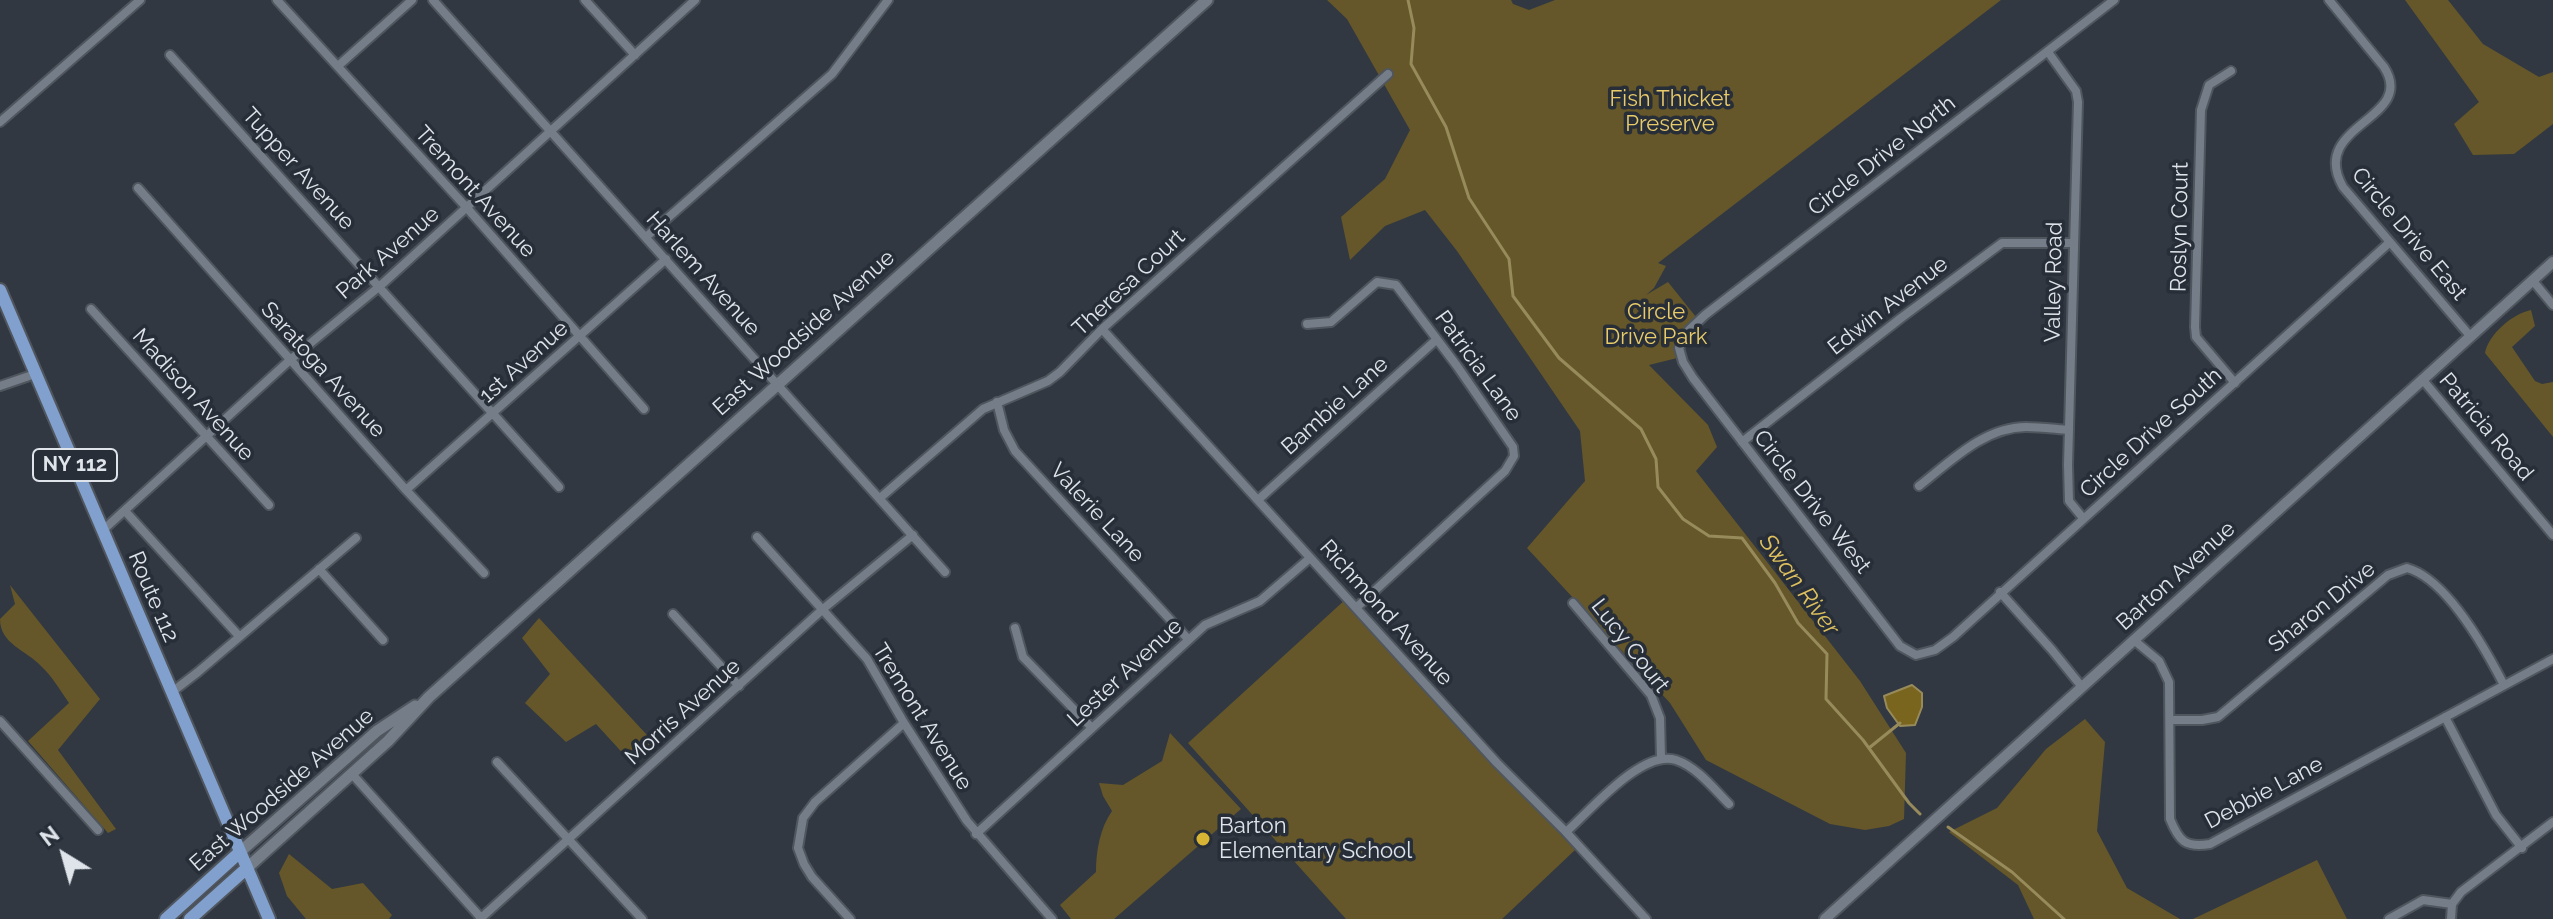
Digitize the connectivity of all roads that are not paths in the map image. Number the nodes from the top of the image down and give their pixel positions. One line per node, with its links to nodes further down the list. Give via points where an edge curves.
1 (140, 0): 17 (street)
2 (277, 0): 14 (street, Tremont Avenue)
3 (412, 0): 14 (street)
4 (433, 0): 18 (street, Harlem Avenue)
5 (585, 0): 13 (street)
6 (695, 0): 13 (street, Park Avenue)
7 (888, 0): 21 (street, via 832,74)
8 (1207, 0): 41 (main road, East Woodside Avenue)
9 (2114, 0): 11 (street, Circle Drive North)
10 (2329, 0): 22 (street, Circle Drive East, via 2390,77 2392,88 2380,109 2339,146 2334,162 2343,187)
11 (2048, 52): 23 (street, Valley Road, via 2078,102); 36 (street, Circle Drive North, via 1705,315)
12 (170, 55): 27 (street, Tupper Avenue)
13 (635, 55): 18 (street, Park Avenue)
14 (338, 66): 20 (street, Tremont Avenue)
15 (2231, 71): 40 (street, Roslyn Court, via 2209,85 2201,110 2195,327 2196,337)
16 (1388, 74): 32 (street, Theresa Court)
17 (0, 122)
18 (551, 132): 20 (street, Park Avenue); 21 (street, Harlem Avenue)
19 (138, 188): 37 (street, Saratoga Avenue)
20 (467, 208): 27 (street, Park Avenue); 33 (street, Tremont Avenue)
21 (646, 237): 24 (street, Harlem Avenue)
22 (2390, 242): 34 (street, Circle Drive East); 40 (street, Circle Drive South)
23 (2073, 243): 46 (street, Valley Road); 48 (street, Edwin Avenue, via 2002,243)
24 (666, 259): 33 (street, 1st Avenue); 41 (street, Harlem Avenue)
25 (2553, 262): 26 (street, Barton Avenue)
26 (2533, 281): 29 (street); 34 (street, Barton Avenue)
27 (380, 286): 37 (street, Park Avenue); 45 (street, Tupper Avenue)
28 (0, 290): 38 (main road, Route 112 / NY 112)
29 (2553, 305)
30 (91, 309): 47 (street, Madison Avenue)
31 (1307, 324): 35 (street, Patricia Lane, via 1331,322 1368,287 1385,282 1404,294)
32 (1102, 329): 43 (street, Theresa Court, via 1048,381); 53 (street, Richmond Avenue)
33 (579, 336): 44 (street, Tremont Avenue); 45 (street, 1st Avenue)
34 (2471, 337): 39 (street, Barton Avenue)
35 (1436, 340): 53 (street, Bambie Lane); 68 (street, Patricia Lane, via 1513,447 1514,456 1505,471)
36 (1679, 348): 48 (street, Circle Drive West, via 1693,378)
37 (290, 360): 47 (street, Park Avenue); 51 (street, Saratoga Avenue)
38 (35, 374): 42 (street); 57 (main road, Route 112 / NY 112)
39 (2422, 379): 59 (street, Patricia Road); 75 (street, Barton Avenue)
40 (2235, 383): 56 (street, Circle Drive South)
41 (777, 385): 52 (street, Harlem Avenue); 82 (main road, East Woodside Avenue)
42 (0, 386)
43 (997, 402): 52 (street, Theresa Court); 73 (street, Valerie Lane, via 1015,451)
44 (644, 409)
45 (493, 415): 50 (street, Tupper Avenue); 51 (street, 1st Avenue)
46 (2069, 430): 49 (street, via 2004,429); 56 (street, Valley Road, via 2069,501)
47 (206, 437): 54 (street, Madison Avenue); 55 (street, Park Avenue)
48 (1742, 442): 76 (street, Circle Drive West, via 1900,646 1916,655)
49 (1919, 486)
50 (559, 487)
51 (406, 490): 65 (street, Saratoga Avenue)
52 (880, 498): 58 (street, Harlem Avenue)
53 (1259, 499): 62 (street, Richmond Avenue)
54 (269, 505)
55 (125, 511): 57 (street, Park Avenue); 72 (street)
56 (2083, 518): 66 (street, Circle Drive South)
57 (102, 531): 81 (main road, Route 112 / NY 112)
58 (913, 535): 64 (street, Harlem Avenue); 69 (street, Morris Avenue)
59 (2553, 535)
60 (757, 537): 69 (street, Tremont Avenue)
61 (356, 538): 63 (street)
62 (1310, 558): 68 (street, Richmond Avenue); 73 (street, Lester Avenue, via 1260,601 1214,619)
63 (319, 569): 72 (street); 74 (street)
64 (945, 572)
65 (484, 573)
66 (2000, 592): 76 (street, Circle Drive South); 80 (street)
67 (1573, 603): 88 (street, Lucy Court, via 1651,695 1660,718)
68 (1357, 607): 94 (street, Richmond Avenue)
69 (823, 609): 79 (street, Morris Avenue); 86 (street, Tremont Avenue, via 867,659)
70 (673, 614): 79 (street)
71 (1015, 628): 87 (street, via 1023,657)
72 (239, 636): 81 (street)
73 (1188, 639): 87 (street, Lester Avenue)
74 (383, 640)
75 (2135, 641): 80 (street, Barton Avenue); 84 (street, Debbie Lane, via 2165,670)
76 (1935, 650)
77 (2553, 659): 78 (street, Debbie Lane)
78 (2504, 685): 83 (street, Debbie Lane); 84 (street, Sharon Drive, via 2474,629 2428,577 2407,568 2388,575 2218,717)
79 (739, 686): 96 (street, Morris Avenue)
80 (2082, 687): 109 (street, Barton Avenue)
81 (172, 692): 98 (main road, Route 112 / NY 112)
82 (429, 697): 90 (main road, East Woodside Avenue); 98 (main road, East Woodside Avenue, via 377,731)
83 (2445, 717): 84 (street, Debbie Lane, via 2210,844 2196,846 2184,842 2170,819); 97 (street, via 2496,815)
84 (2170, 720)
85 (0, 721): 93 (street)
86 (904, 723): 95 (street, Tremont Avenue); 106 (street, via 803,818 798,848 804,864)
87 (1092, 728): 95 (street, Lester Avenue)
88 (1661, 758): 91 (street, via 1693,769); 94 (street, via 1630,774)
89 (497, 762): 96 (street)
90 (352, 774): 99 (main road, East Woodside Avenue); 104 (street)
91 (1729, 804)
92 (2553, 822): 97 (street)
93 (98, 830)
94 (1566, 832): 108 (street, Richmond Avenue)
95 (976, 834): 107 (street, Tremont Avenue)
96 (568, 840): 104 (street, Morris Avenue); 105 (street)
97 (2522, 848): 100 (street)
98 (240, 852): 99 (main road, Route 112 / NY 112); 101 (main road, East Woodside Avenue)
99 (247, 868): 102 (main road, East Woodside Avenue); 103 (main road, Route 112 / NY 112)
100 (2452, 904): 110 (street, via 2423,900); 111 (street)
101 (166, 919)
102 (190, 919)
103 (269, 919)
104 (481, 919)
105 (642, 919)
106 (850, 919)
107 (1052, 919)
108 (1646, 919)
109 (1825, 919)
110 (2389, 919)
111 (2451, 919)

